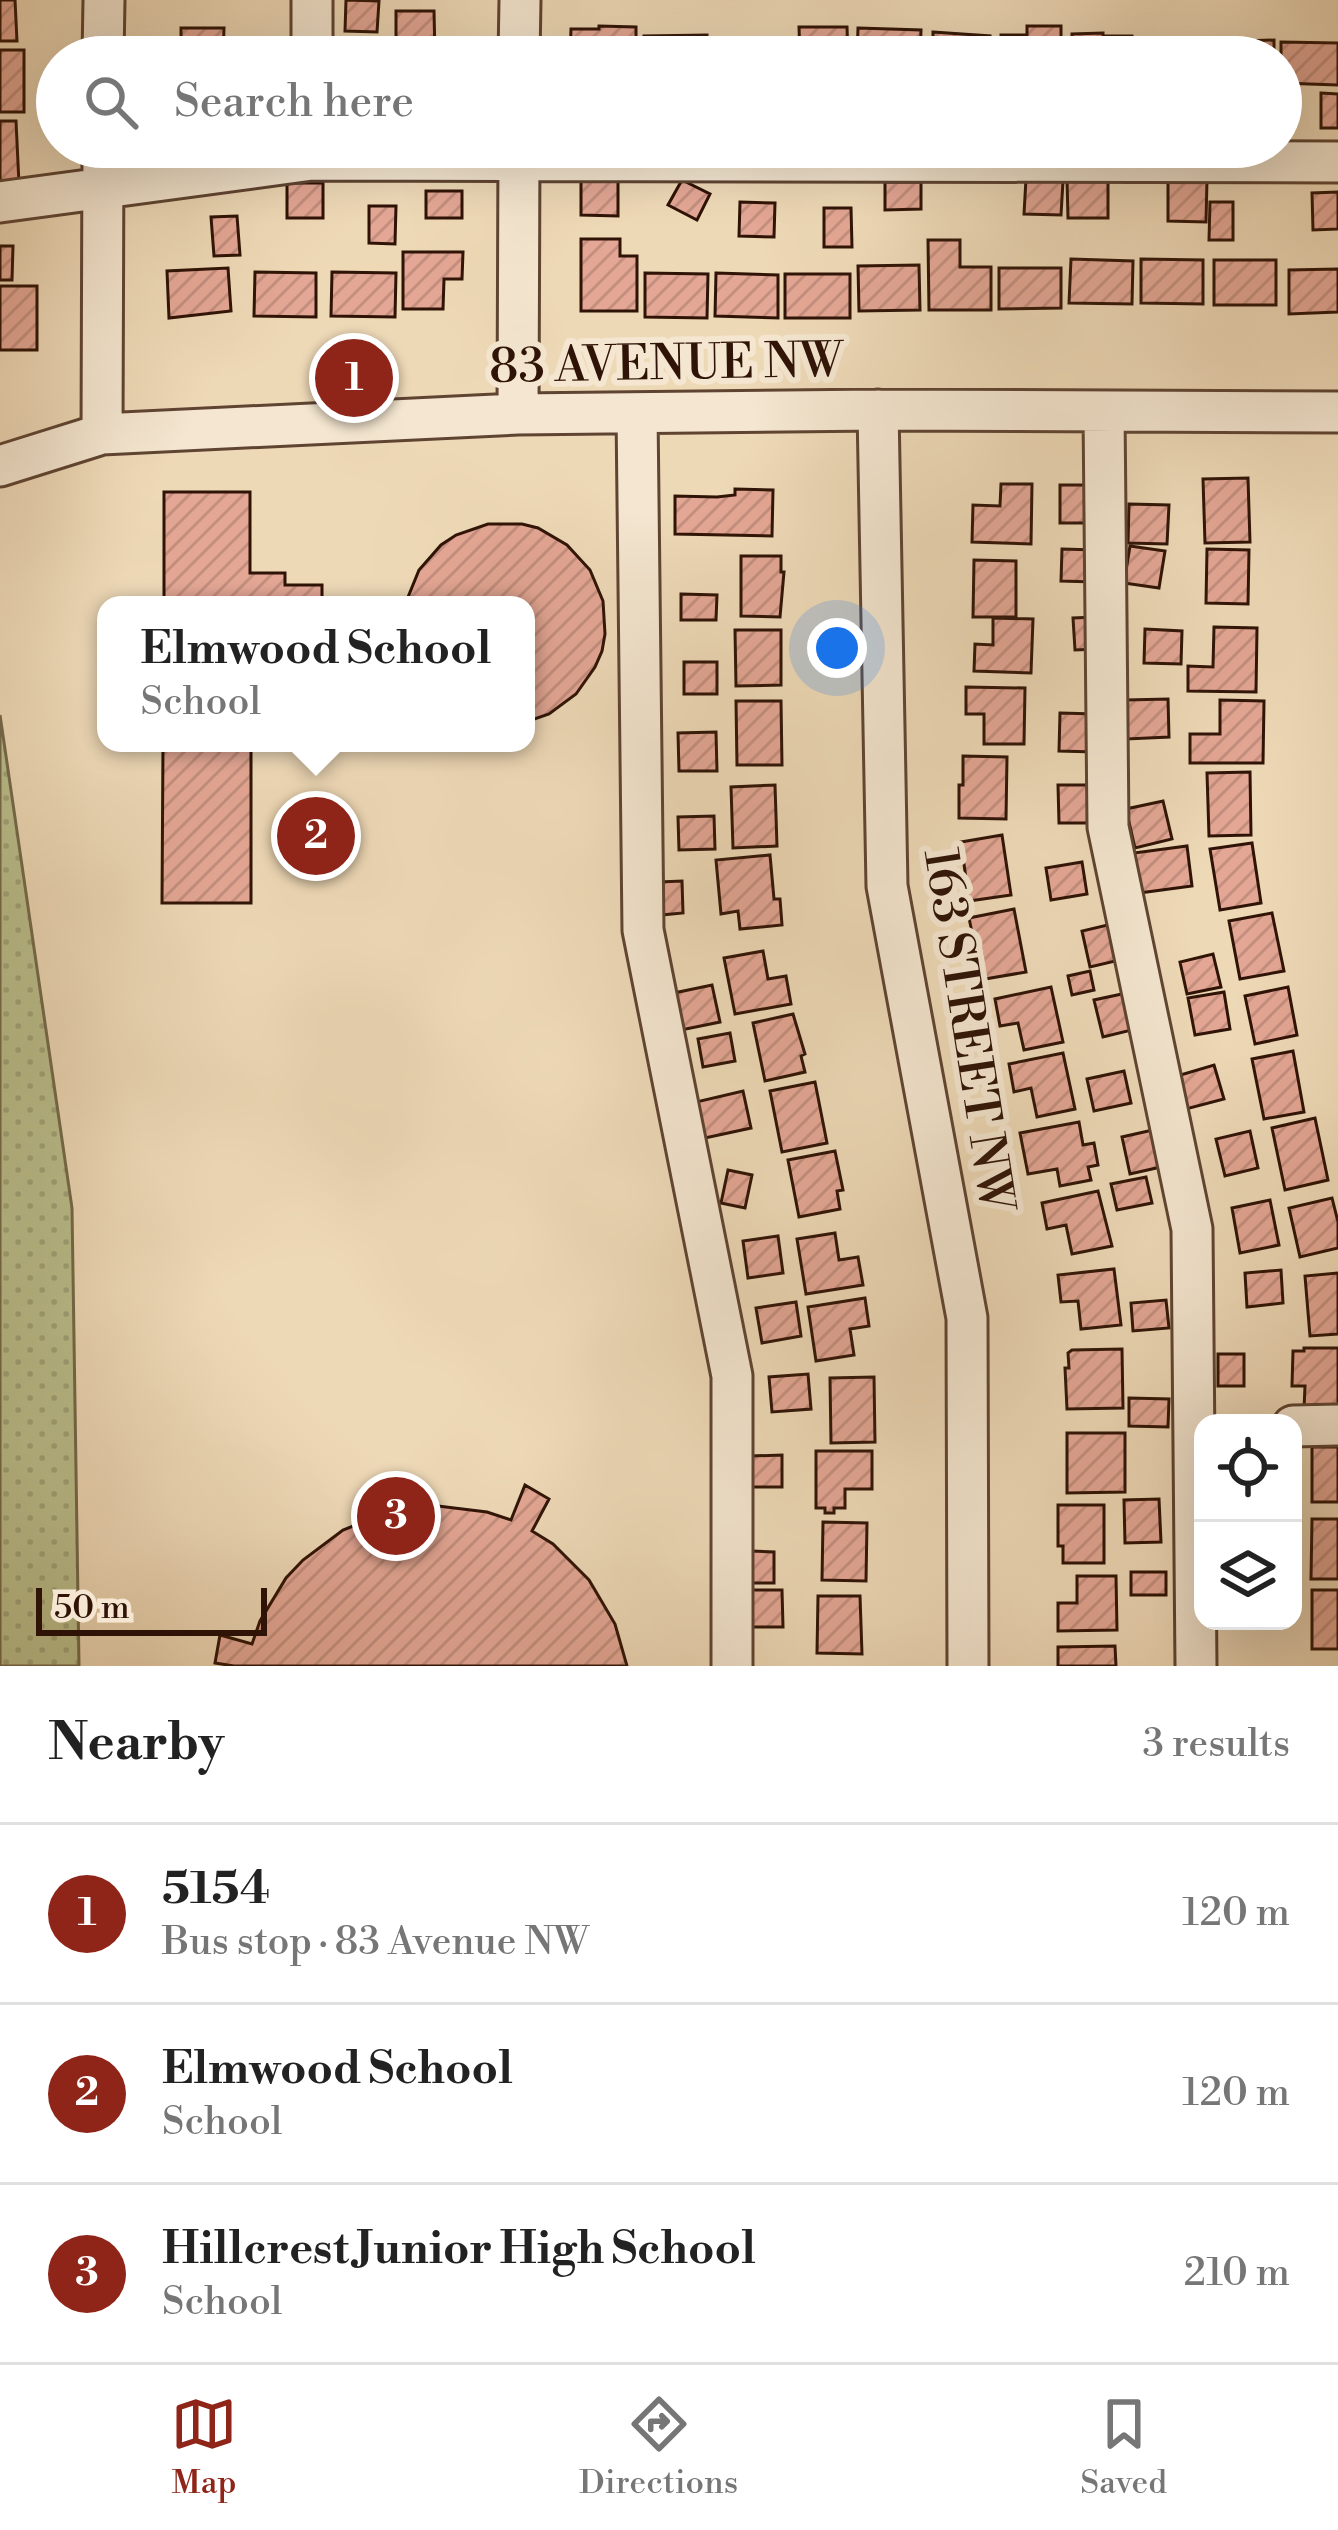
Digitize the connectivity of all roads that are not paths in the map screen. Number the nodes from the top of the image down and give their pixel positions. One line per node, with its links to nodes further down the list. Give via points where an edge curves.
1 (104, 0): 4 (street)
2 (312, 0): 5 (street)
3 (520, 0): 6 (street)
4 (104, 36)
5 (312, 36)
6 (519, 36)
7 (1302, 162): 8 (street)
8 (1338, 162)
9 (103, 168): 12 (street)
10 (222, 168): 12 (street)
11 (519, 168): 18 (street)
12 (103, 188): 13 (street); 19 (street)
13 (0, 202)
14 (878, 410): 15 (street, 83 AVENUE NW); 16 (street, 83 AVENUE NW); 26 (street, 163 STREET NW, via 887,886 967,1318)
15 (1104, 411): 17 (street, 83 AVENUE NW); 21 (street, via 1108,827 1192,1229)
16 (637, 412): 18 (street, 83 AVENUE NW); 25 (street, via 643,930 731,1376)
17 (1338, 412)
18 (518, 414): 19 (street, 83 AVENUE NW)
19 (103, 434): 20 (street, 83 AVENUE NW)
20 (0, 466)
21 (1198, 1414)
22 (1338, 1425): 23 (street)
23 (1302, 1426)
24 (1197, 1522): 27 (street)
25 (732, 1666)
26 (968, 1666)
27 (1196, 1666)

